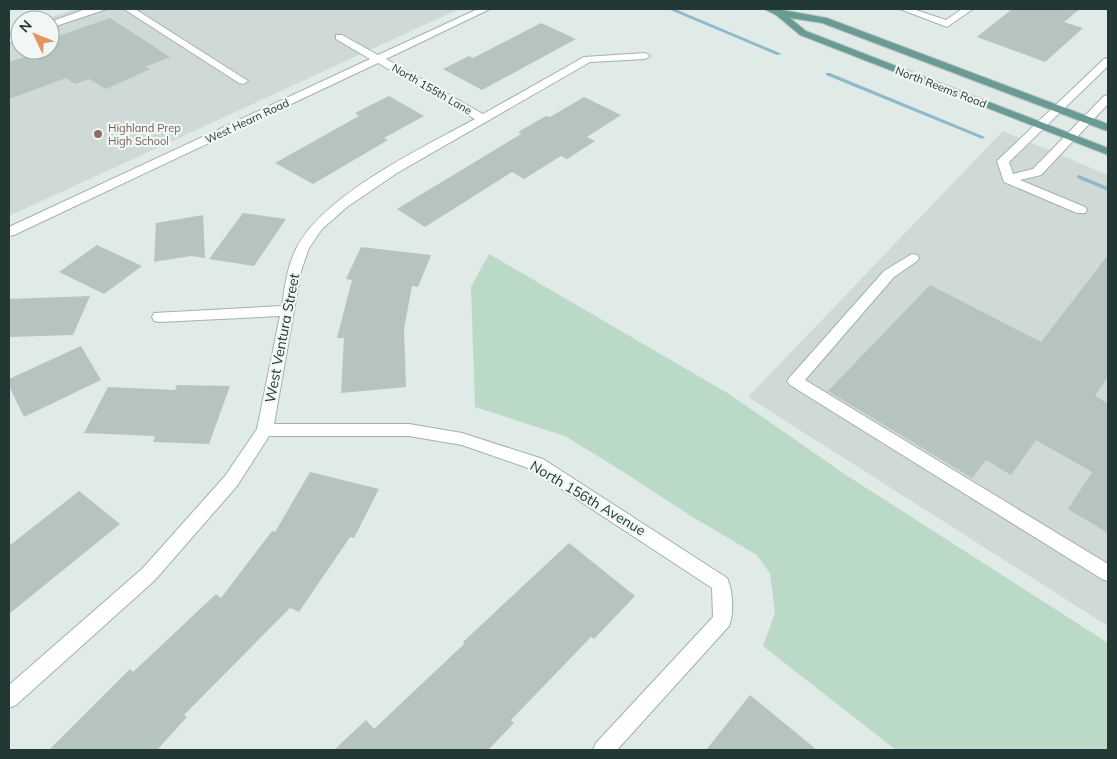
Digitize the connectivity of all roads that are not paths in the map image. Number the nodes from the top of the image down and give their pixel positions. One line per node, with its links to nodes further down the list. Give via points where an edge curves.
1 (102, 9): 7 (street)
2 (129, 9): 12 (street)
3 (485, 9): 10 (street, West Hearn Road)
4 (905, 9): 5 (street, via 947,24)
5 (968, 9)
6 (774, 11): 14 (main road, North Reems Road, via 824,20); 17 (main road, North Reems Road, via 803,33)
7 (60, 21)
8 (339, 37): 10 (street, North 155th Lane)
9 (645, 56): 15 (street, West Ventura Street, via 588,59)
10 (380, 59): 15 (street, North 155th Lane); 23 (street, West Hearn Road)
11 (1108, 60): 14 (street)
12 (242, 81)
13 (1108, 98): 16 (street)
14 (1057, 109): 16 (main road, North Reems Road); 17 (street)
15 (484, 119): 25 (street, West Ventura Street, via 393,170 342,204 318,226 303,248 294,271)
16 (1086, 120): 18 (main road, North Reems Road); 19 (street)
17 (1039, 126): 19 (main road, North Reems Road); 21 (street, via 1003,161)
18 (1108, 128)
19 (1070, 137): 20 (main road, North Reems Road); 21 (street, via 1037,172)
20 (1108, 152)
21 (1008, 179): 22 (street)
22 (1081, 210)
23 (9, 232)
24 (912, 258): 28 (street, via 889,274 795,382)
25 (288, 311): 26 (street); 27 (street, West Ventura Street)
26 (159, 317)
27 (264, 430): 29 (street, West Ventura Street, via 231,481 149,574); 30 (street, North 156th Avenue, via 409,430 472,442 537,464 721,584 722,620)
28 (1108, 573)
29 (9, 698)
30 (603, 750)

